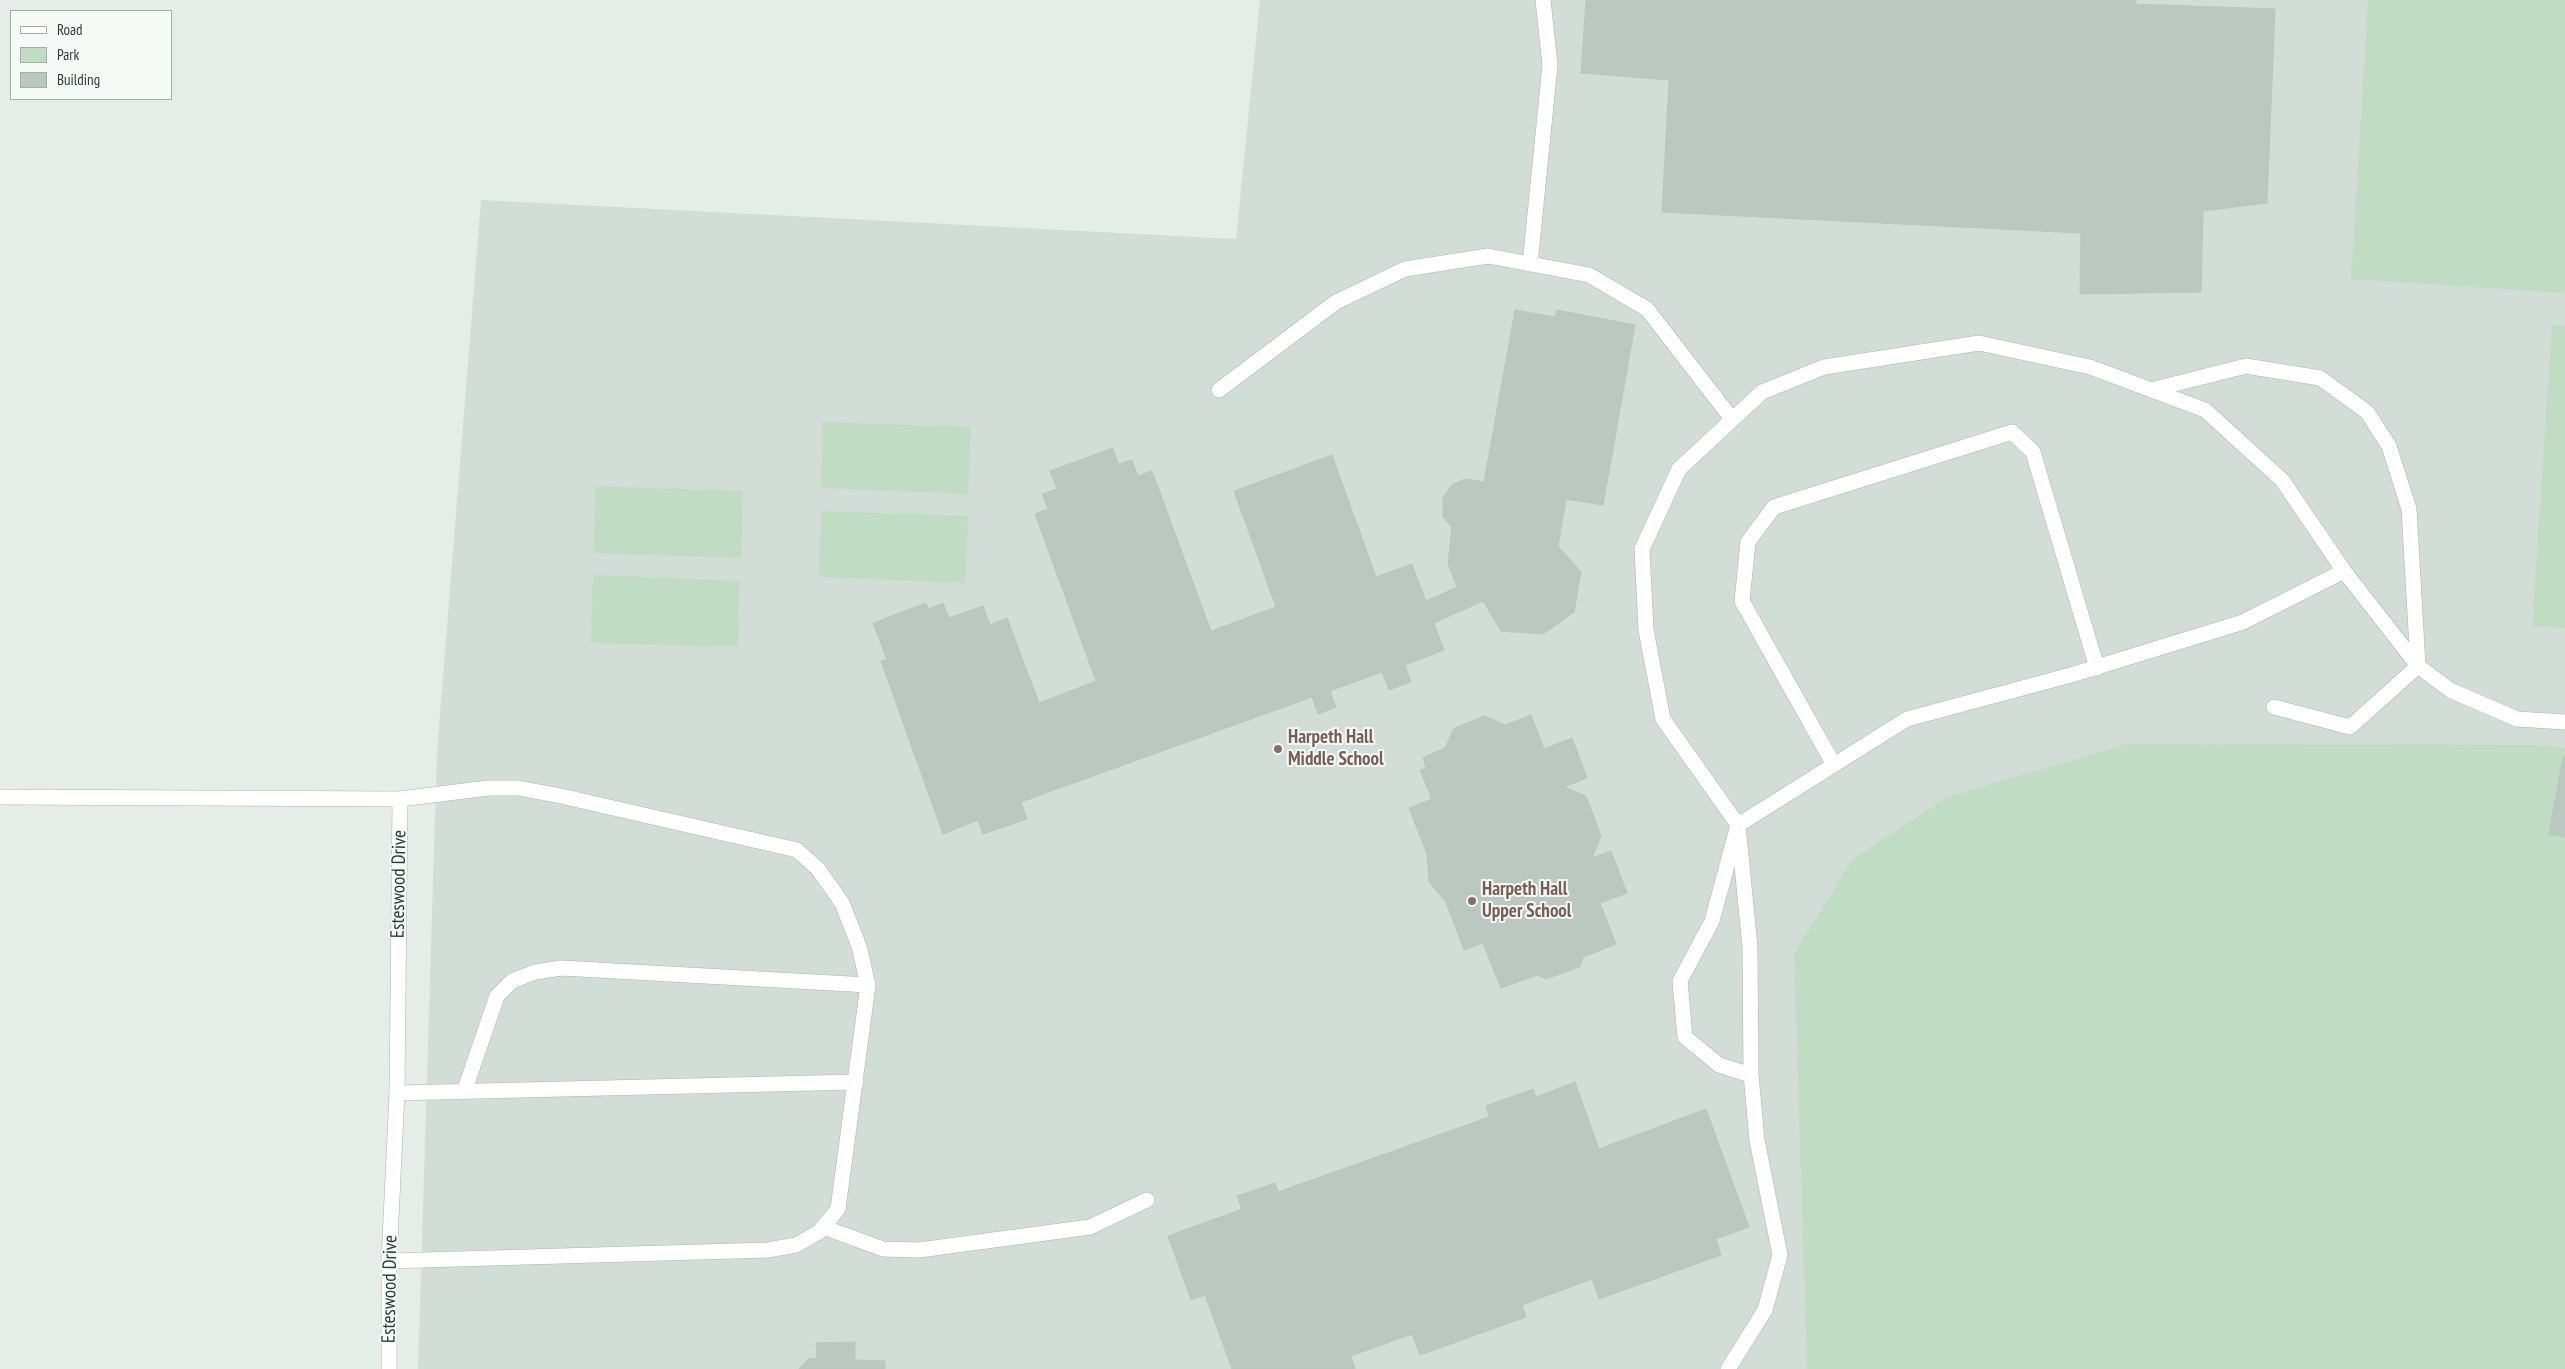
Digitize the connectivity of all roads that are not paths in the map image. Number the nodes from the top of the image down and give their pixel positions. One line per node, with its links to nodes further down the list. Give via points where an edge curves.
1 (1543, 0): 2 (street, via 1550,65)
2 (1530, 264): 3 (street, via 1488,256 1405,269 1336,302); 5 (street, via 1589,275 1647,309)
3 (1219, 390)
4 (2151, 390): 5 (street, via 2090,367 1979,343 1824,367 1762,392); 6 (street, via 2205,410 2282,480); 7 (street, via 2246,366 2320,378 2367,412 2389,446 2409,509)
5 (1732, 419): 14 (street, via 1679,469 1642,549 1646,630 1663,719)
6 (2344, 571): 7 (street); 8 (street, via 2243,622)
7 (2418, 666): 9 (street, via 2350,726); 10 (street, via 2450,690 2517,719)
8 (2097, 668): 11 (street, via 1907,719); 11 (street, via 2033,452 2012,432 1774,507 1748,542 1742,601)
9 (2274, 707)
10 (2565, 722)
11 (1834, 765): 14 (street)
12 (0, 797): 13 (street)
13 (400, 799): 15 (street, via 488,788 518,788 797,850 818,869 842,904 859,946); 19 (street, Esteswood Drive)
14 (1738, 825): 16 (street, via 1750,947); 16 (street, via 1712,921 1680,981 1685,1037 1719,1065)
15 (868, 985): 17 (street); 18 (street, via 561,968 535,972 512,981 498,996)
16 (1751, 1074): 24 (street, via 1758,1140 1780,1255 1765,1310)
17 (856, 1082): 18 (street); 21 (street, via 838,1209)
18 (464, 1092): 19 (street)
19 (397, 1093): 22 (street, Esteswood Drive)
20 (1147, 1200): 21 (street, via 1090,1227 919,1250 883,1249)
21 (823, 1227): 22 (street, via 796,1245 768,1250)
22 (389, 1261): 23 (street, Esteswood Drive)
23 (389, 1369)
24 (1728, 1369)

